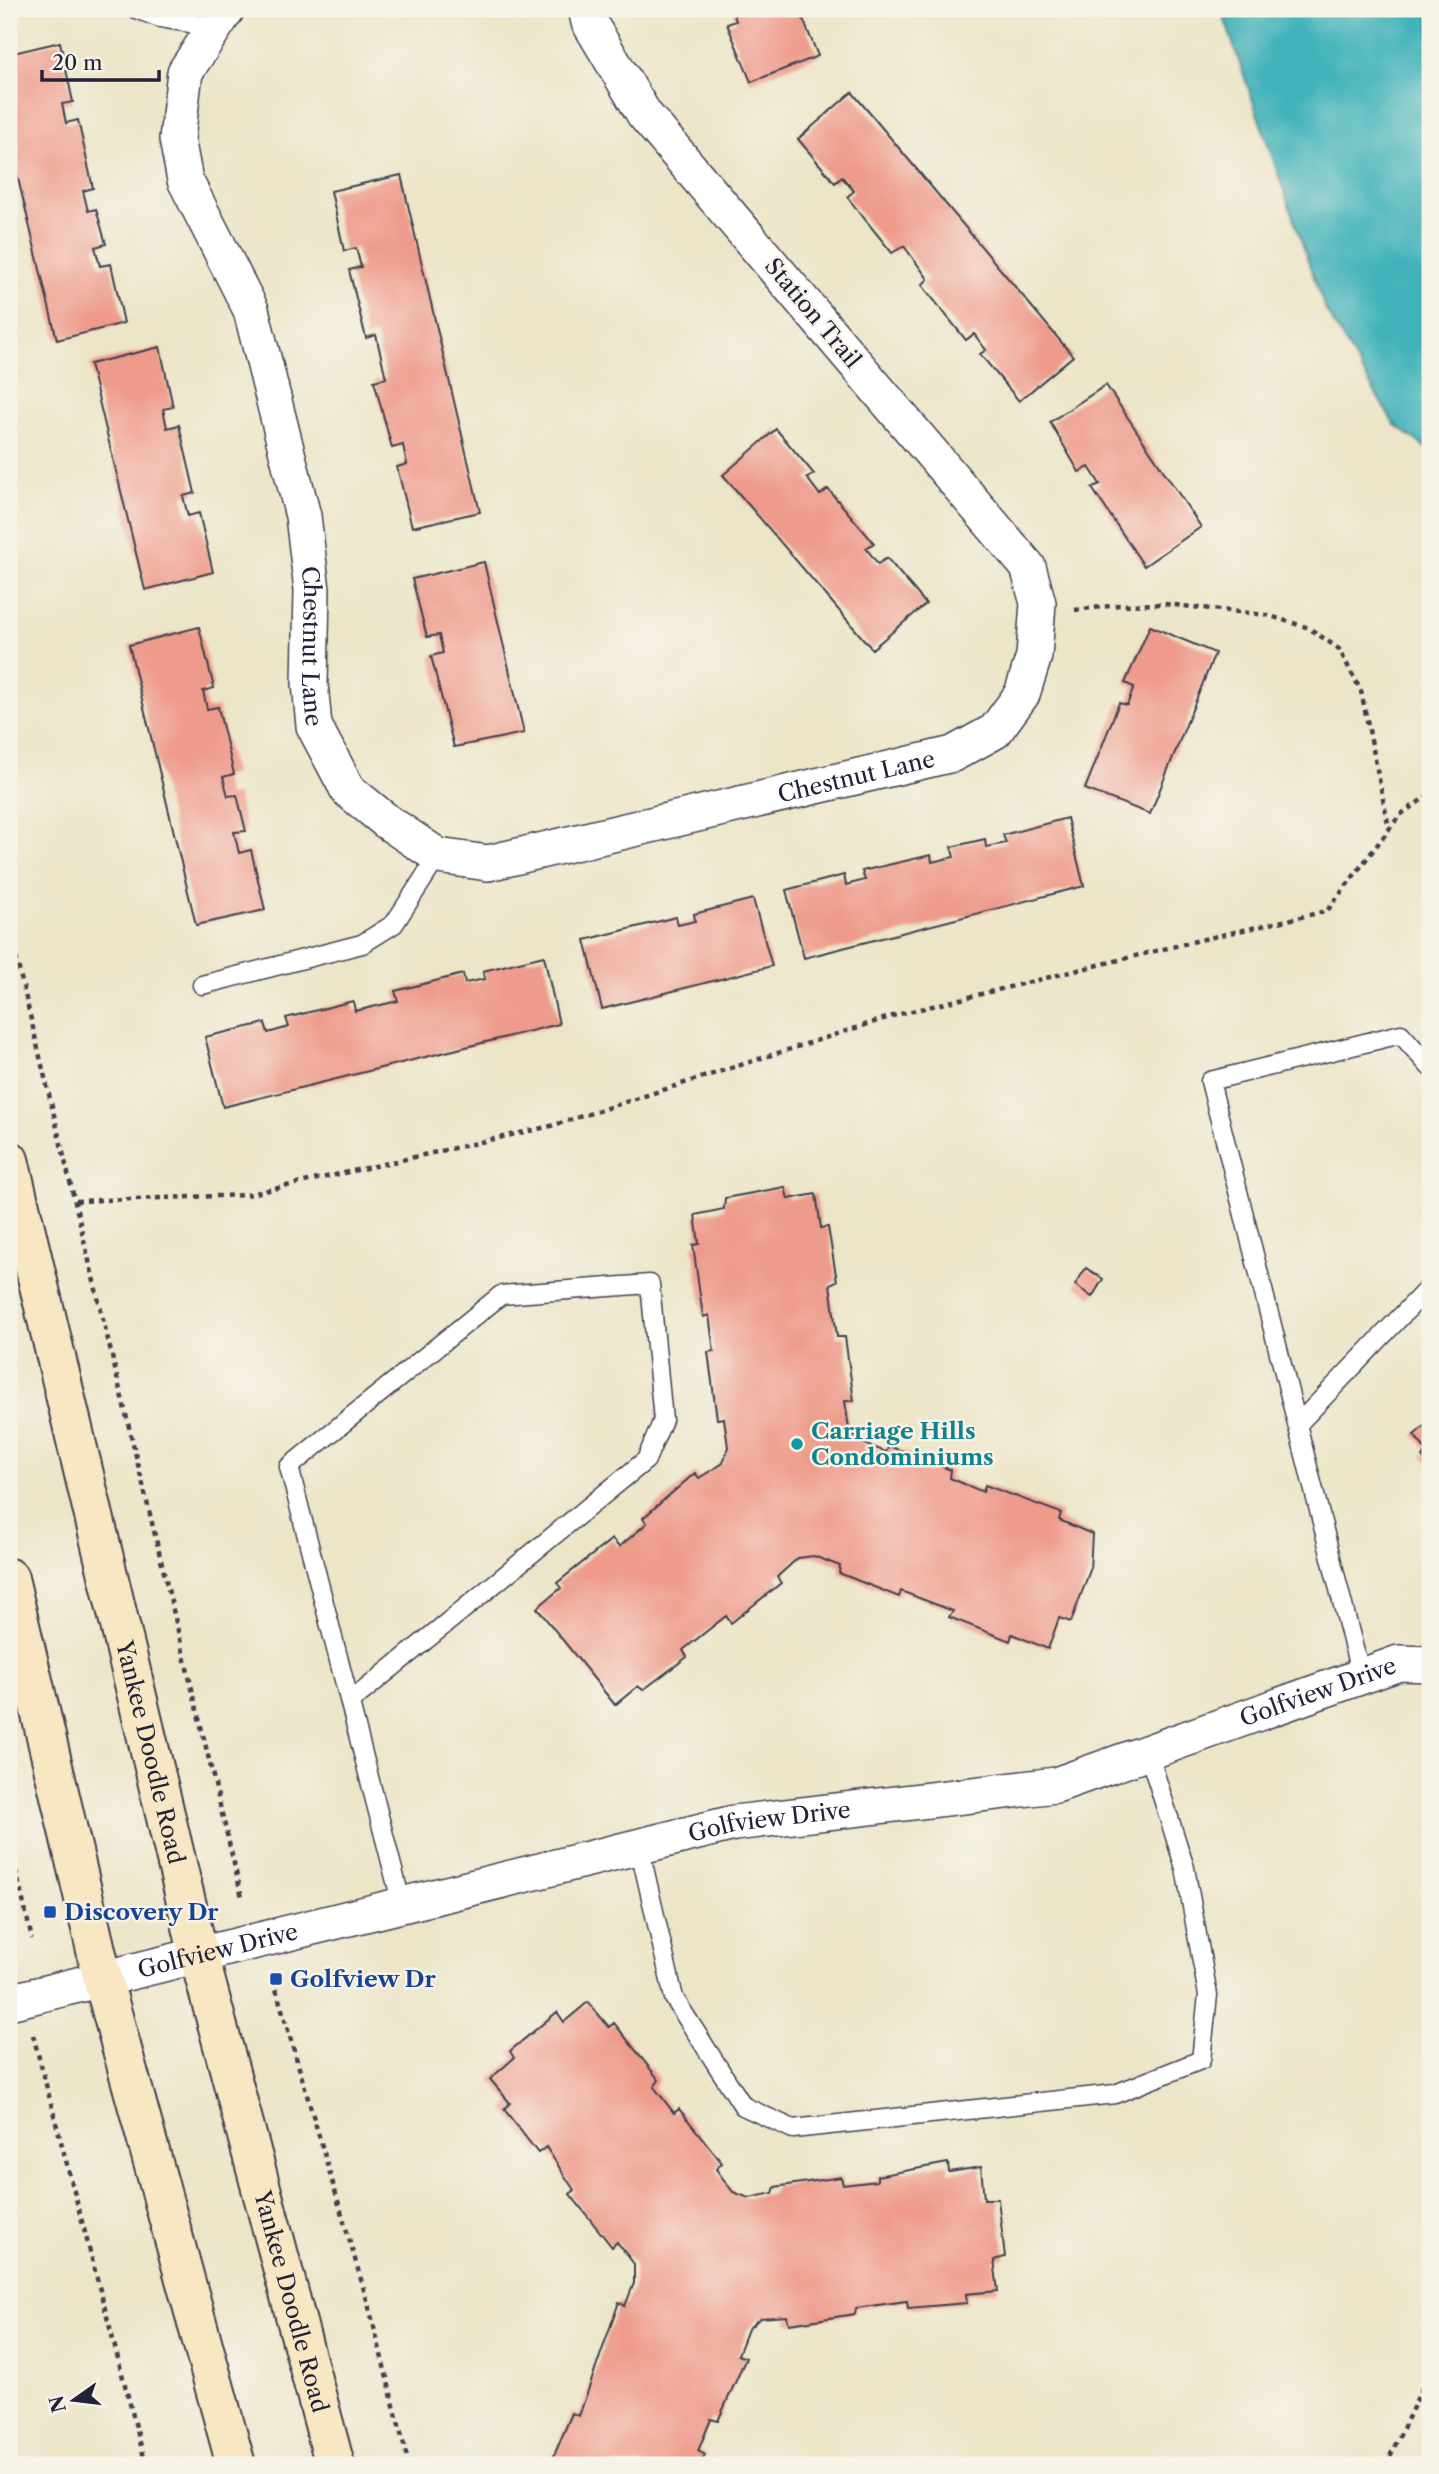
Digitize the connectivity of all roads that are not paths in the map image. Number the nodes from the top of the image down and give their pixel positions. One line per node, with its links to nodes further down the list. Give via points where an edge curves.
1 (136, 9): 3 (lane, via 160,18)
2 (586, 9): 4 (street, Station Trail, via 589,22 644,114 1028,567)
3 (220, 18): 5 (street, Chestnut Lane, via 185,72 177,139 185,180 251,310 303,516 312,590 314,726 348,790)
4 (1037, 615): 5 (street, Chestnut Lane, via 1034,656 1022,694 995,731 953,754 488,863)
5 (438, 856): 6 (lane, via 394,924 362,944)
6 (202, 985)
7 (1430, 1067): 10 (lane, via 1401,1034 1210,1081)
8 (9, 1160): 18 (main road, Yankee Doodle Road)
9 (1430, 1286): 10 (lane)
10 (1297, 1425): 13 (lane)
11 (9, 1578): 19 (main road)
12 (1430, 1664): 13 (street, Golfview Drive, via 1399,1663)
13 (1361, 1676): 15 (street, Golfview Drive)
14 (350, 1702): 14 (lane, via 289,1467 501,1296 650,1284 663,1420 646,1460); 17 (lane)
15 (1148, 1752): 16 (street, Golfview Drive, via 1056,1785 734,1823); 16 (lane, via 1185,1868 1208,1995 1201,2060 1115,2094 793,2129 743,2106 674,1998)
16 (639, 1846): 17 (street, Golfview Drive)
17 (402, 1905): 18 (street, Golfview Drive)
18 (199, 1956): 19 (street, Golfview Drive); 22 (main road, Yankee Doodle Road)
19 (103, 1980): 20 (street, Golfview Drive); 21 (main road)
20 (9, 2002)
21 (236, 2465)
22 (335, 2465)

